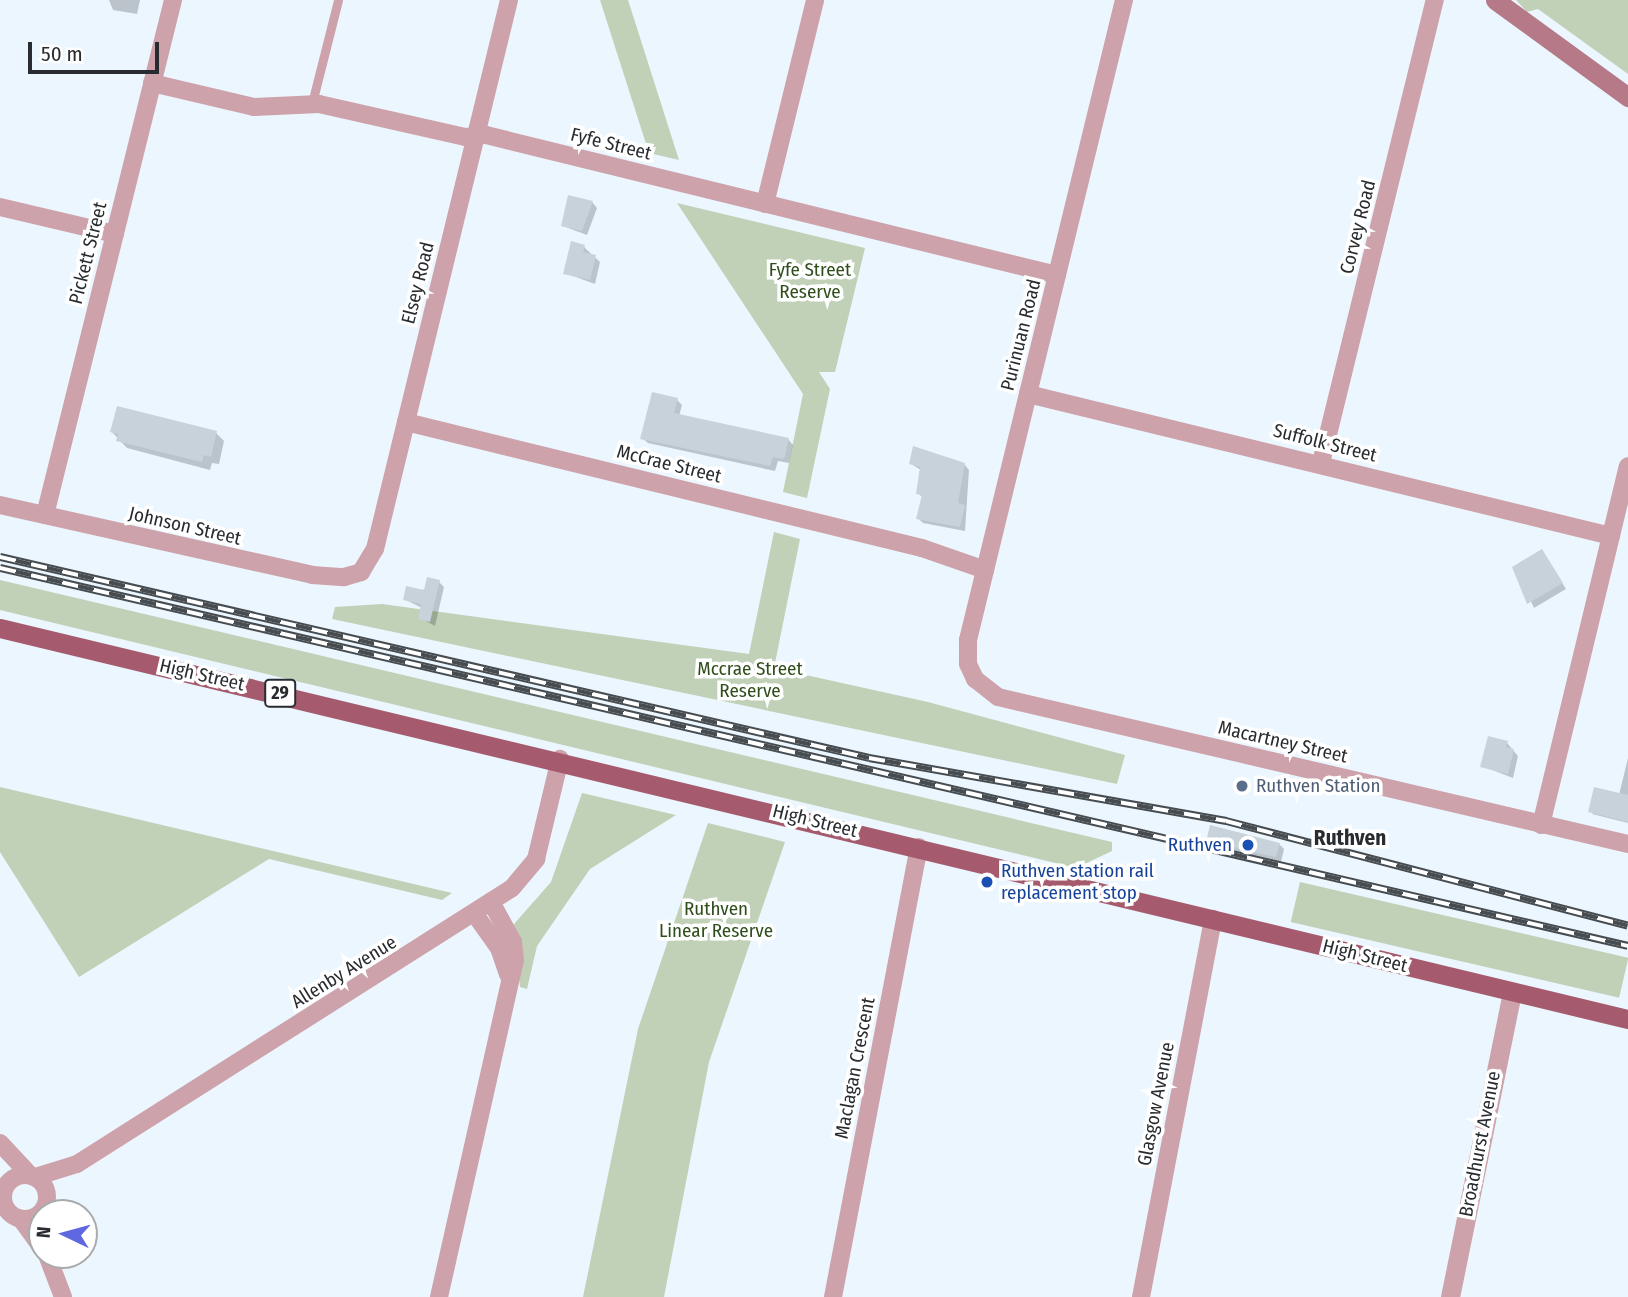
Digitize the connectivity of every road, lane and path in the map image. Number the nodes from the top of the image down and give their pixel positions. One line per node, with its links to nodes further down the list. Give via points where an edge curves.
1 (173, 0): 8 (street, Pickett Street)
2 (338, 0): 10 (lane)
3 (509, 0): 11 (street, Elsey Road)
4 (815, 0): 12 (street)
5 (1124, 0): 15 (street, Purinuan Road)
6 (1435, 0): 18 (street, Corvey Road)
7 (1495, 0): 9 (main road)
8 (152, 83): 10 (street, Fyfe Street, via 254,107); 14 (street, Pickett Street)
9 (1628, 97)
10 (312, 103): 11 (street, Fyfe Street)
11 (475, 136): 12 (street, Fyfe Street); 17 (street, Elsey Road)
12 (765, 204): 15 (street, Fyfe Street)
13 (0, 207): 14 (street)
14 (115, 234): 21 (street, Pickett Street)
15 (1057, 275): 16 (street, Purinuan Road)
16 (1028, 394): 18 (street, Suffolk Street); 23 (street, Purinuan Road)
17 (406, 422): 23 (street, McCrae Street); 24 (street, Elsey Road, via 375,549)
18 (1321, 463): 22 (street, Suffolk Street)
19 (1628, 466): 22 (street)
20 (0, 505): 21 (street, Johnson Street)
21 (45, 516): 24 (street, Johnson Street, via 312,575 344,577)
22 (1611, 536): 28 (street)
23 (987, 563): 26 (street, Purinuan Road, via 967,648)
24 (361, 572)
25 (0, 628): 27 (main road, High Street / 29)
26 (975, 679): 28 (street, Macartney Street, via 998,697)
27 (561, 759): 30 (main road, High Street / 29); 31 (street, Allenby Avenue, via 536,859 512,888)
28 (1541, 825): 29 (street, Macartney Street)
29 (1628, 844)
30 (919, 847): 33 (main road, High Street / 29); 48 (street, Maclagan Crescent)
31 (491, 902): 32 (street, Allenby Avenue); 34 (street, via 513,942 515,961)
32 (474, 913): 34 (street, via 499,948); 38 (street, Allenby Avenue)
33 (1213, 919): 35 (main road, High Street / 29); 49 (street, Glasgow Avenue)
34 (508, 985): 47 (street)
35 (1511, 992): 36 (main road, High Street / 29); 50 (street, Broadhurst Avenue)
36 (1628, 1019)
37 (0, 1146): 39 (street); 40 (street)
38 (77, 1164): 39 (street, Allenby Avenue); 42 (street, Allenby Avenue)
39 (33, 1177): 40 (street, Allenby Avenue); 41 (street)
40 (4, 1192): 43 (street)
41 (40, 1199)
42 (51, 1199)
43 (12, 1221): 44 (street)
44 (28, 1235)
45 (52, 1269): 46 (street)
46 (63, 1297)
47 (439, 1297)
48 (833, 1297)
49 (1141, 1297)
50 (1450, 1297)

